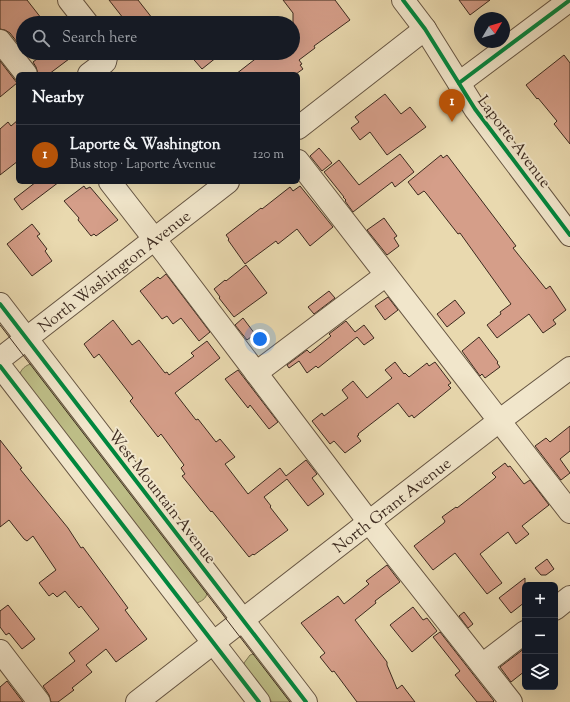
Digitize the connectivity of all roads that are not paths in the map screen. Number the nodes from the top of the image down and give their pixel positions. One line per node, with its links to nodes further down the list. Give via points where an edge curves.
1 (69, 0): 4 (street)
2 (403, 0): 5 (street, Laporte Avenue)
3 (570, 0): 10 (street)
4 (82, 16)
5 (425, 29): 10 (street, Laporte Avenue); 11 (street)
6 (0, 41): 8 (street)
7 (105, 60): 9 (street)
8 (24, 72)
9 (92, 72)
10 (459, 84): 15 (street, Laporte Avenue, via 474,109)
11 (300, 126)
12 (300, 164): 17 (street)
13 (112, 184): 16 (street)
14 (225, 184): 16 (street, North Washington Avenue)
15 (570, 235)
16 (154, 239): 19 (street, North Washington Avenue); 23 (street)
17 (386, 275): 23 (street); 24 (street)
18 (0, 304): 19 (street, West Mountain Avenue)
19 (27, 338): 20 (street, North Washington Avenue); 29 (street, West Mountain Avenue)
20 (0, 359)
21 (0, 366): 31 (street)
22 (570, 368): 24 (street, North Grant Avenue)
23 (256, 373): 26 (street)
24 (499, 421): 25 (street); 26 (street, North Grant Avenue)
25 (570, 512)
26 (369, 522): 29 (street, North Grant Avenue); 33 (street)
27 (570, 597): 28 (street)
28 (558, 607)
29 (243, 620): 31 (street, North Grant Avenue); 37 (street, West Mountain Avenue)
30 (522, 634): 33 (street)
31 (213, 643): 35 (street, North Grant Avenue); 36 (street)
32 (0, 651): 34 (street)
33 (482, 665): 38 (street)
34 (39, 702)
35 (137, 702)
36 (259, 702)
37 (306, 702)
38 (511, 702)

